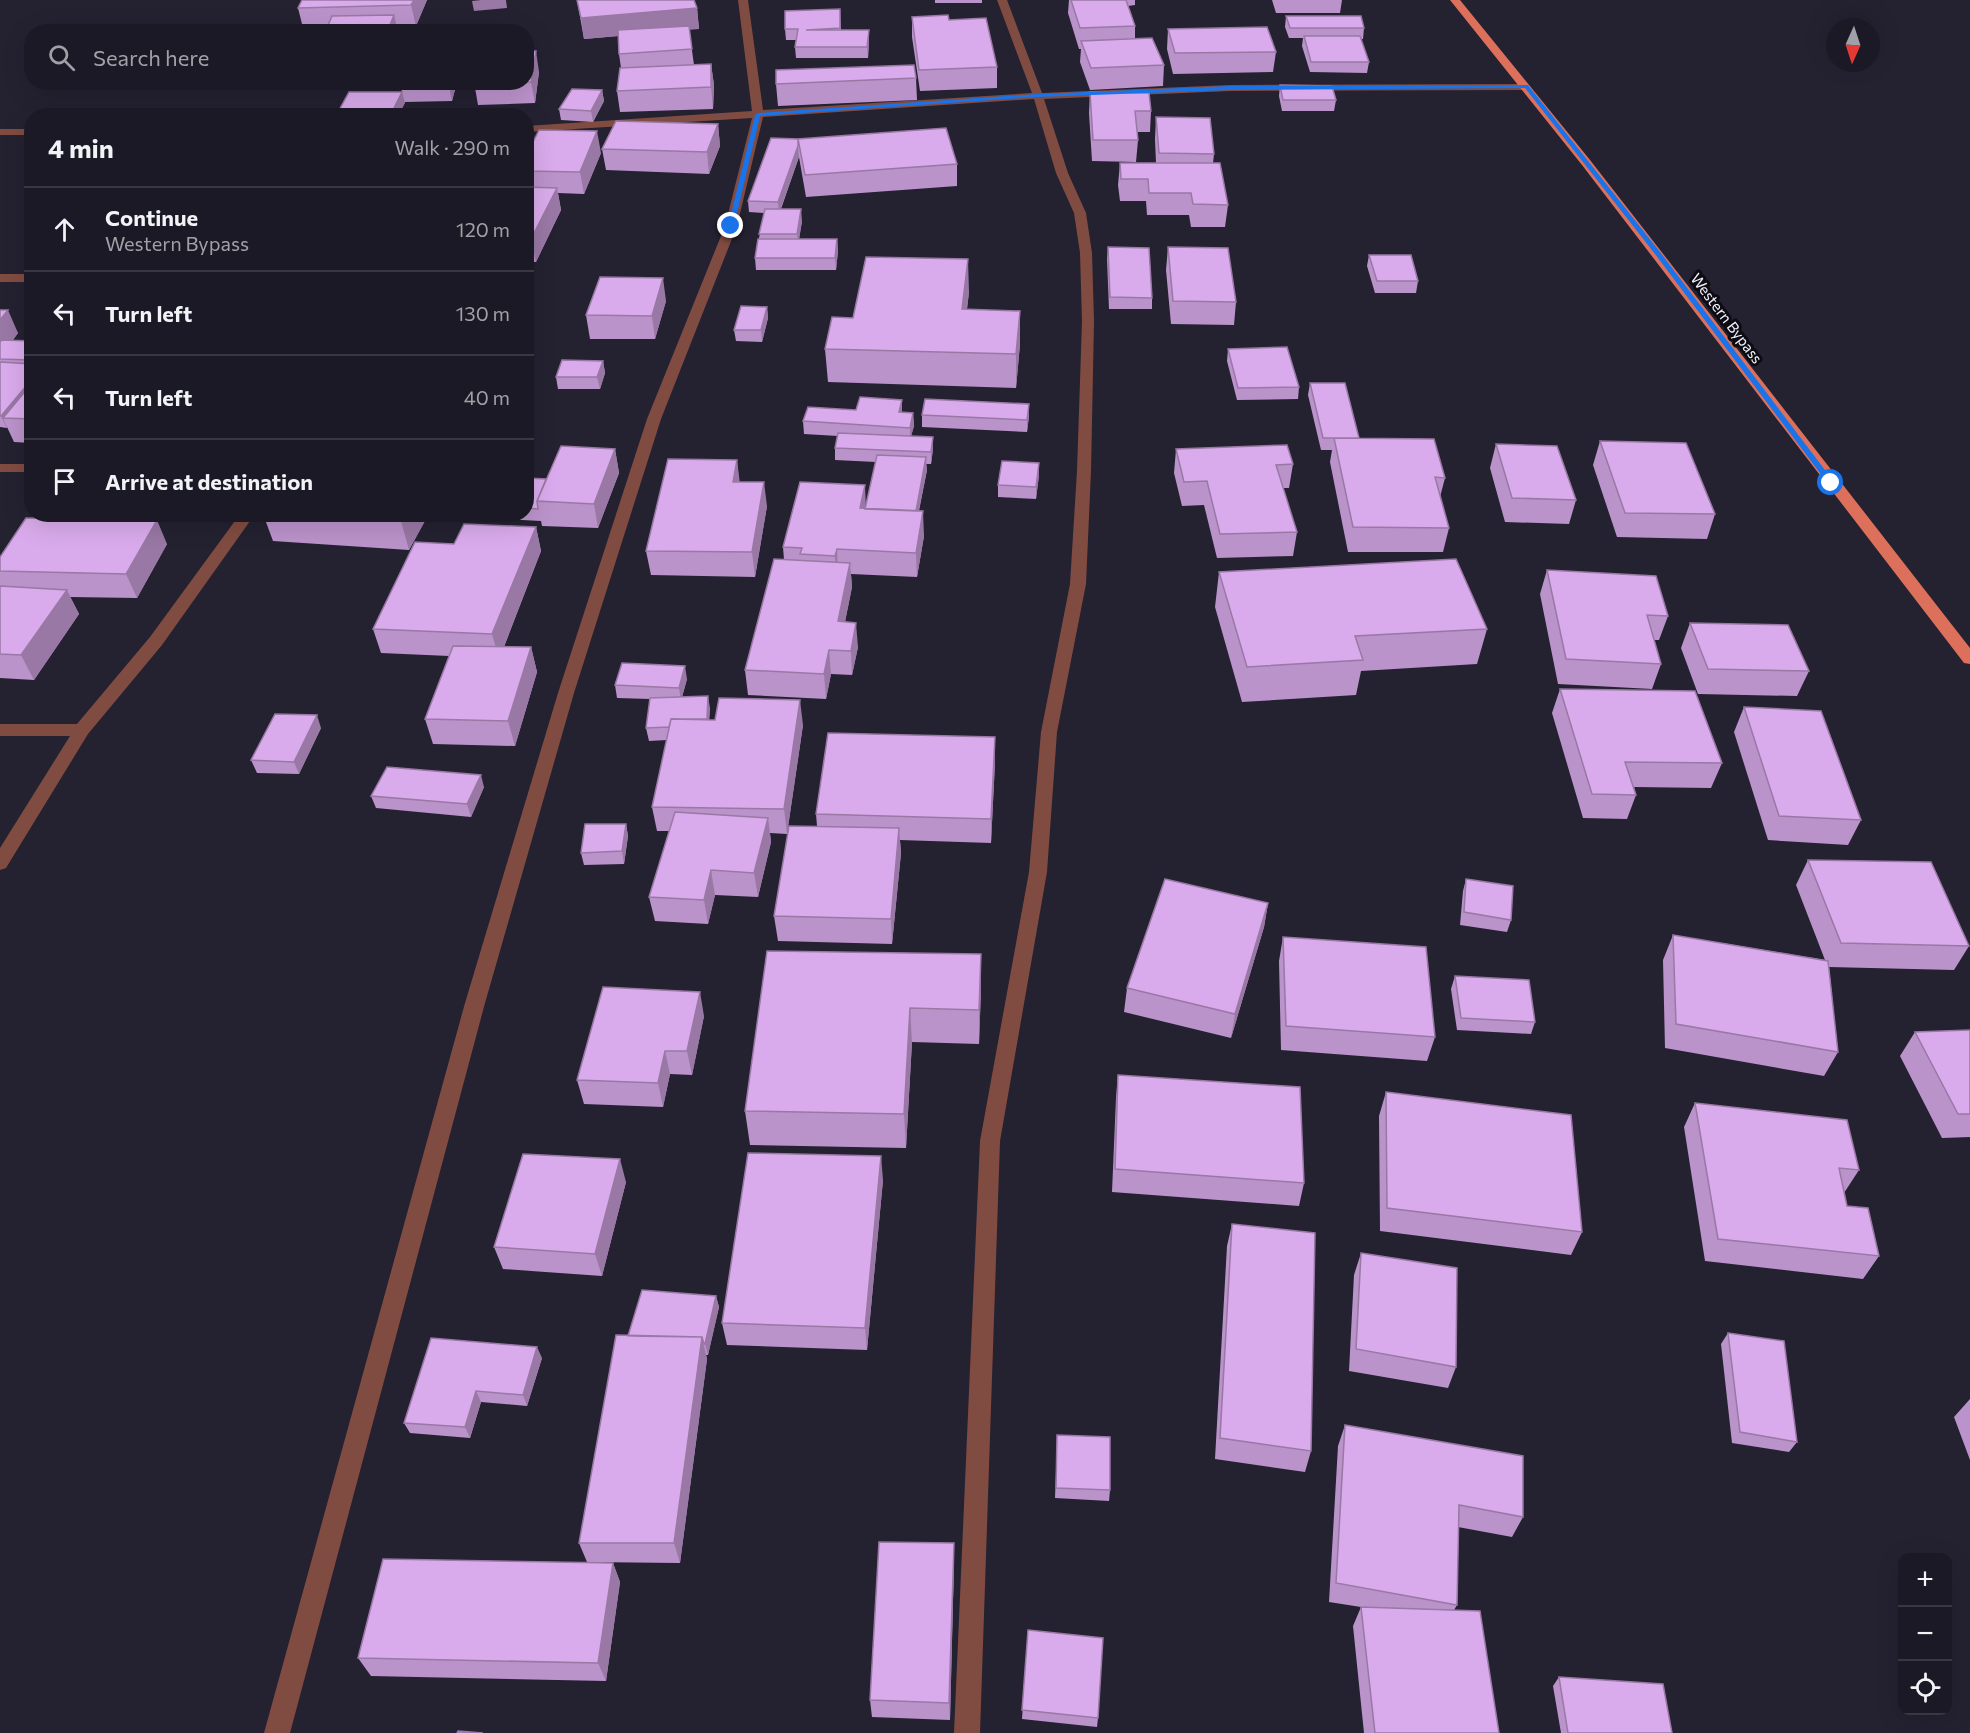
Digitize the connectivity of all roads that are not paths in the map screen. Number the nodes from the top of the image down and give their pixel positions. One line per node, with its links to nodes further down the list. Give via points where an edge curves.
1 (743, 0): 6 (street)
2 (1002, 0): 5 (street)
3 (1455, 0): 4 (main road, Western Bypass)
4 (1526, 87): 5 (street, via 1230,88); 15 (main road, Western Bypass)
5 (1038, 96): 6 (street); 20 (street, via 1062,173 1080,213 1086,253 1084,471 1078,584 1048,732 1038,872 990,1141)
6 (758, 115): 7 (street); 19 (street, via 731,226 654,419 560,716 475,1003)
7 (534, 129)
8 (0, 132): 9 (street)
9 (24, 132)
10 (0, 278): 11 (street)
11 (24, 278)
12 (0, 468): 13 (street)
13 (24, 468)
14 (242, 522): 17 (street, via 156,641)
15 (1970, 659)
16 (0, 730): 17 (street)
17 (82, 730): 18 (street)
18 (0, 863)
19 (278, 1733)
20 (967, 1733)

